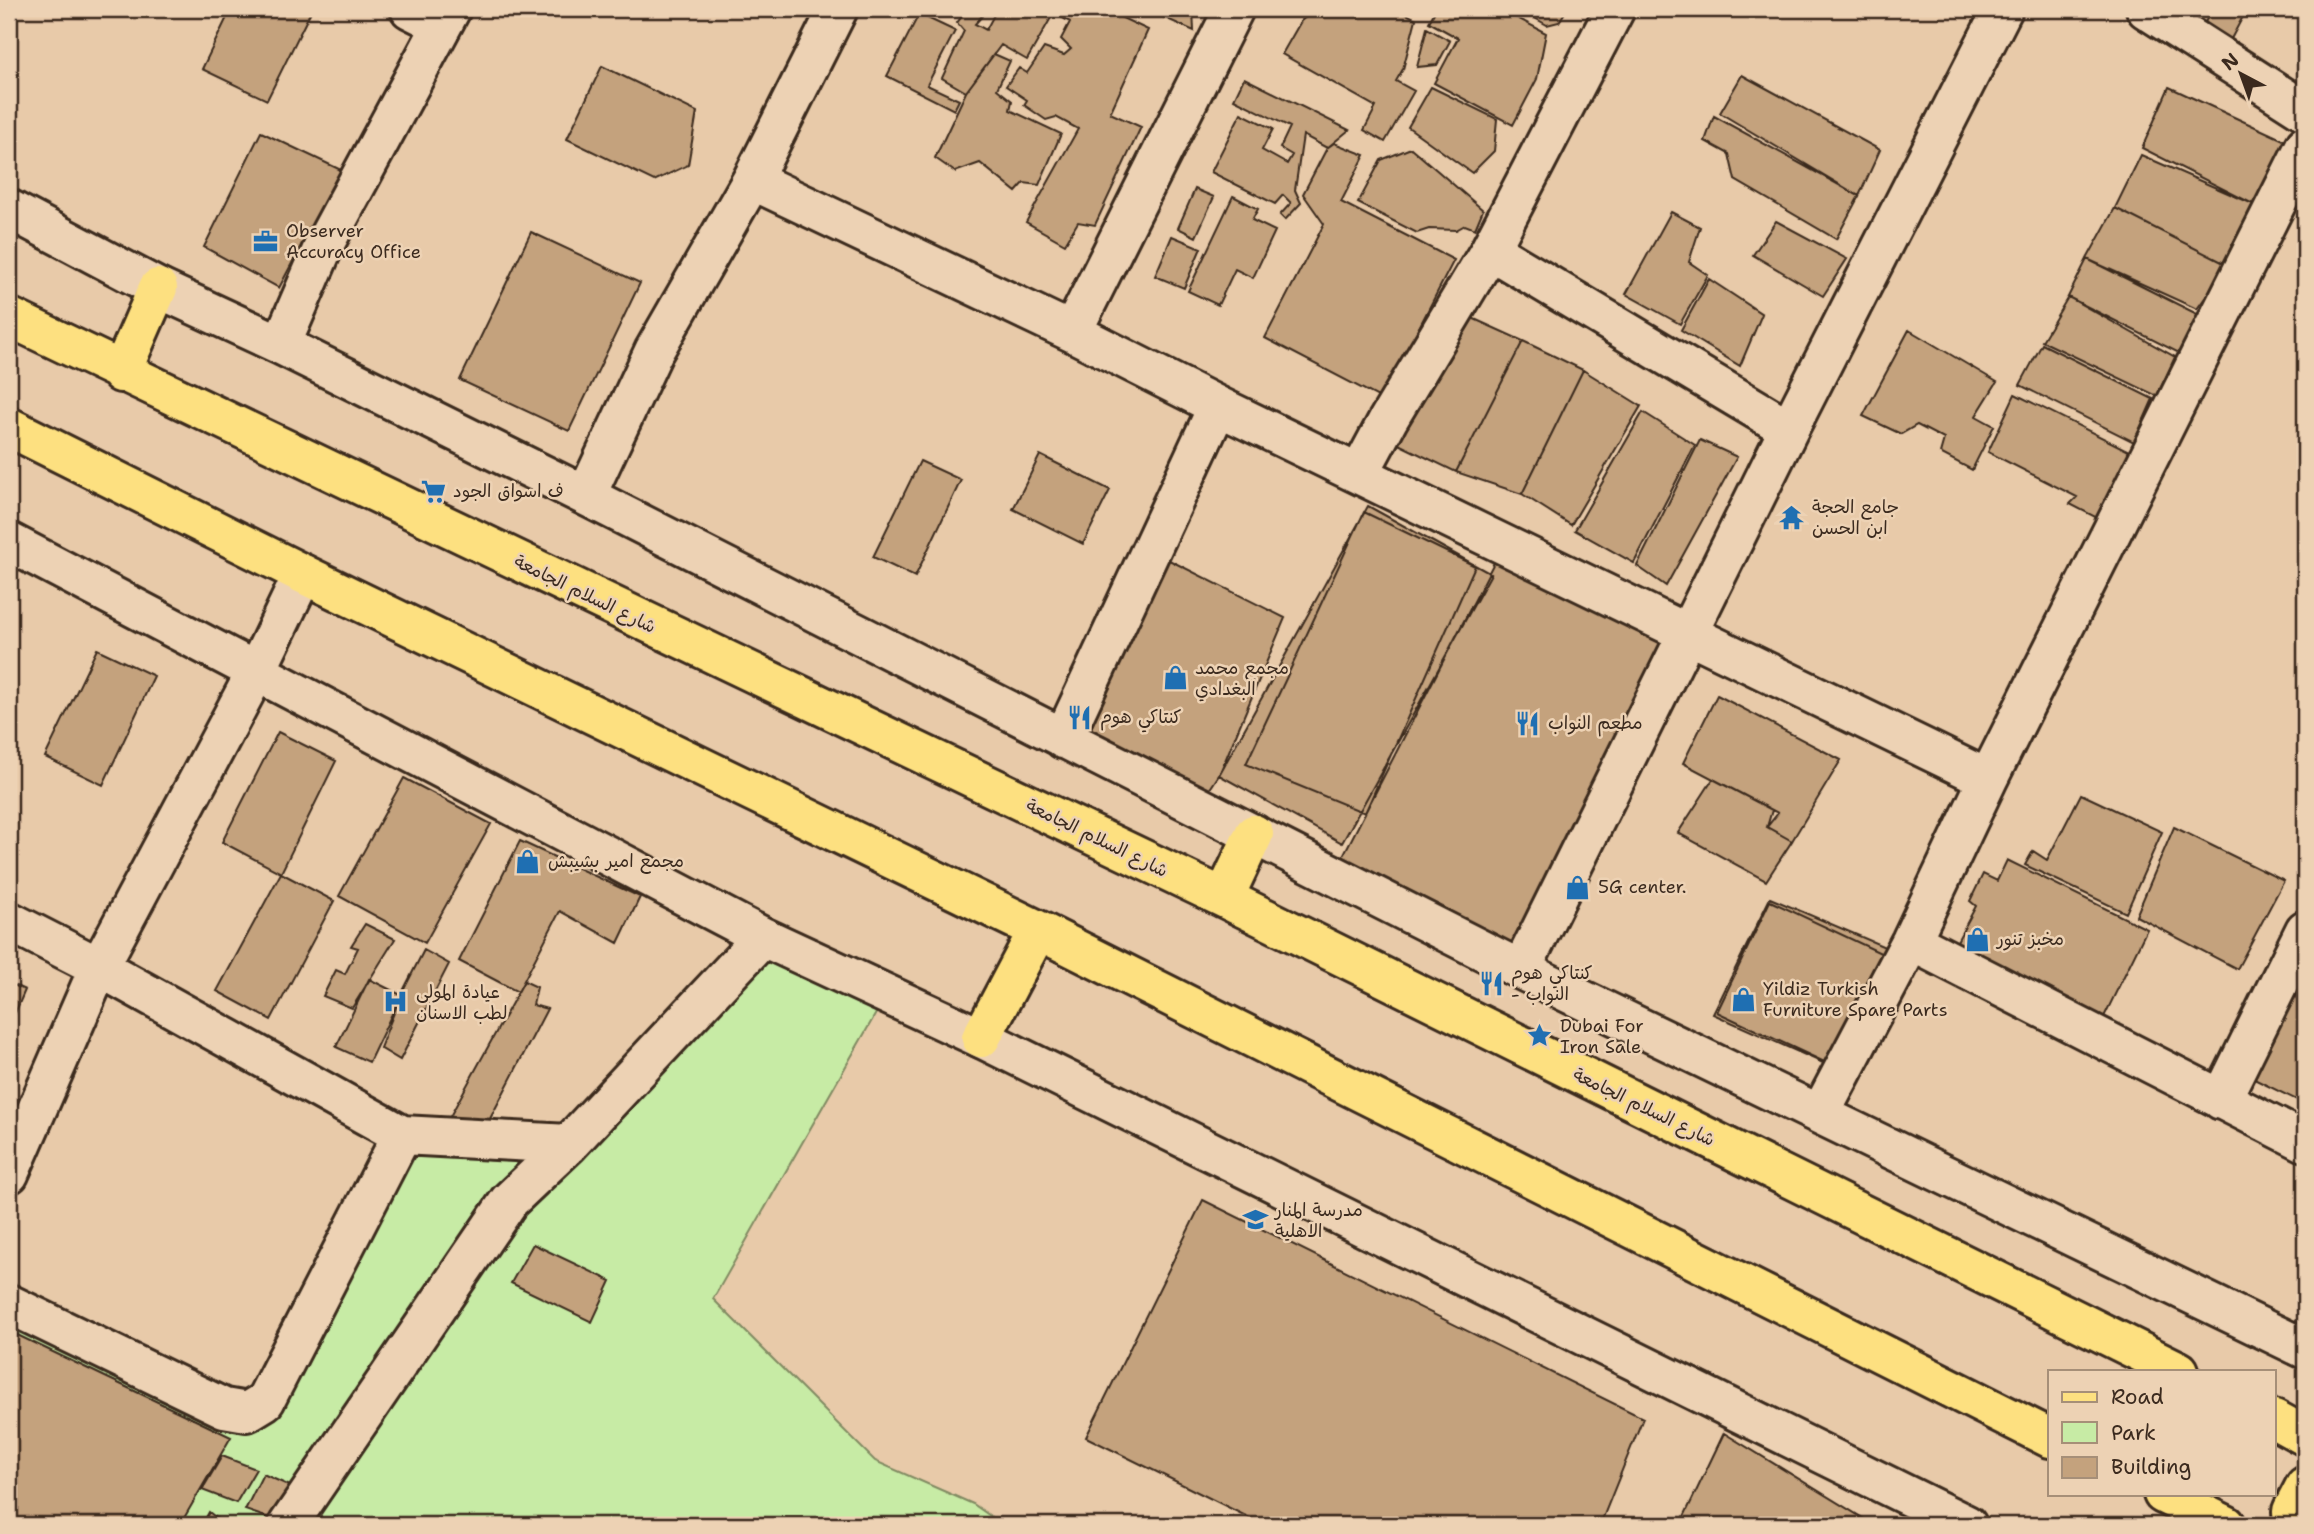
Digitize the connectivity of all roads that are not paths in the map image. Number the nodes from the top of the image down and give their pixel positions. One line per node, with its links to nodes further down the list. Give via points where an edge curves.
1 (838, 9): 9 (street)
2 (1234, 9): 14 (street)
3 (1615, 9): 11 (street)
4 (2003, 9): 19 (street)
5 (2146, 9): 7 (street)
6 (434, 14): 15 (street)
7 (2305, 111)
8 (2305, 146): 27 (street)
9 (752, 180): 14 (street); 21 (street, via 654,351)
10 (9, 209): 12 (street)
11 (1490, 250): 19 (street); 20 (street)
12 (158, 288): 15 (street); 16 (main road)
13 (9, 317): 16 (main road, شارع السلام الجامعة)
14 (1072, 332): 17 (street)
15 (281, 345): 21 (street)
16 (121, 373): 29 (main road, شارع السلام الجامعة)
17 (1218, 406): 20 (street); 26 (street)
18 (9, 427): 23 (main road)
19 (1789, 429): 24 (street)
20 (1359, 474): 24 (street)
21 (586, 496): 26 (street)
22 (9, 542): 25 (street)
23 (303, 574): 25 (street); 31 (main road)
24 (1689, 633): 27 (street); 36 (street)
25 (256, 672): 33 (street); 35 (street)
26 (1063, 739): 28 (street)
27 (1988, 779): 34 (street)
28 (1254, 835): 29 (main road); 36 (street)
29 (1224, 898): 46 (main road, شارع السلام الجامعة)
30 (9, 921): 35 (street)
31 (1038, 930): 37 (main road); 49 (main road)
32 (2305, 930): 38 (street)
33 (763, 937): 37 (street); 42 (street)
34 (1911, 941): 38 (street); 39 (street)
35 (99, 967): 40 (street); 43 (street)
36 (1521, 970): 39 (street)
37 (981, 1038): 53 (street)
38 (2221, 1100): 41 (street)
39 (1820, 1114): 45 (street)
40 (402, 1135): 42 (street); 44 (street, via 265,1401 247,1412 224,1408)
41 (2305, 1142)
42 (569, 1144): 52 (street, via 509,1201)
43 (12, 1158)
44 (9, 1304)
45 (2305, 1349)
46 (2177, 1370)
47 (2276, 1420): 48 (main road)
48 (2305, 1436)
49 (2048, 1437)
50 (2305, 1486): 55 (main road, via 2292,1511)
51 (2168, 1496): 54 (main road)
52 (288, 1525)
53 (1967, 1525)
54 (2226, 1525)
55 (2293, 1525)

